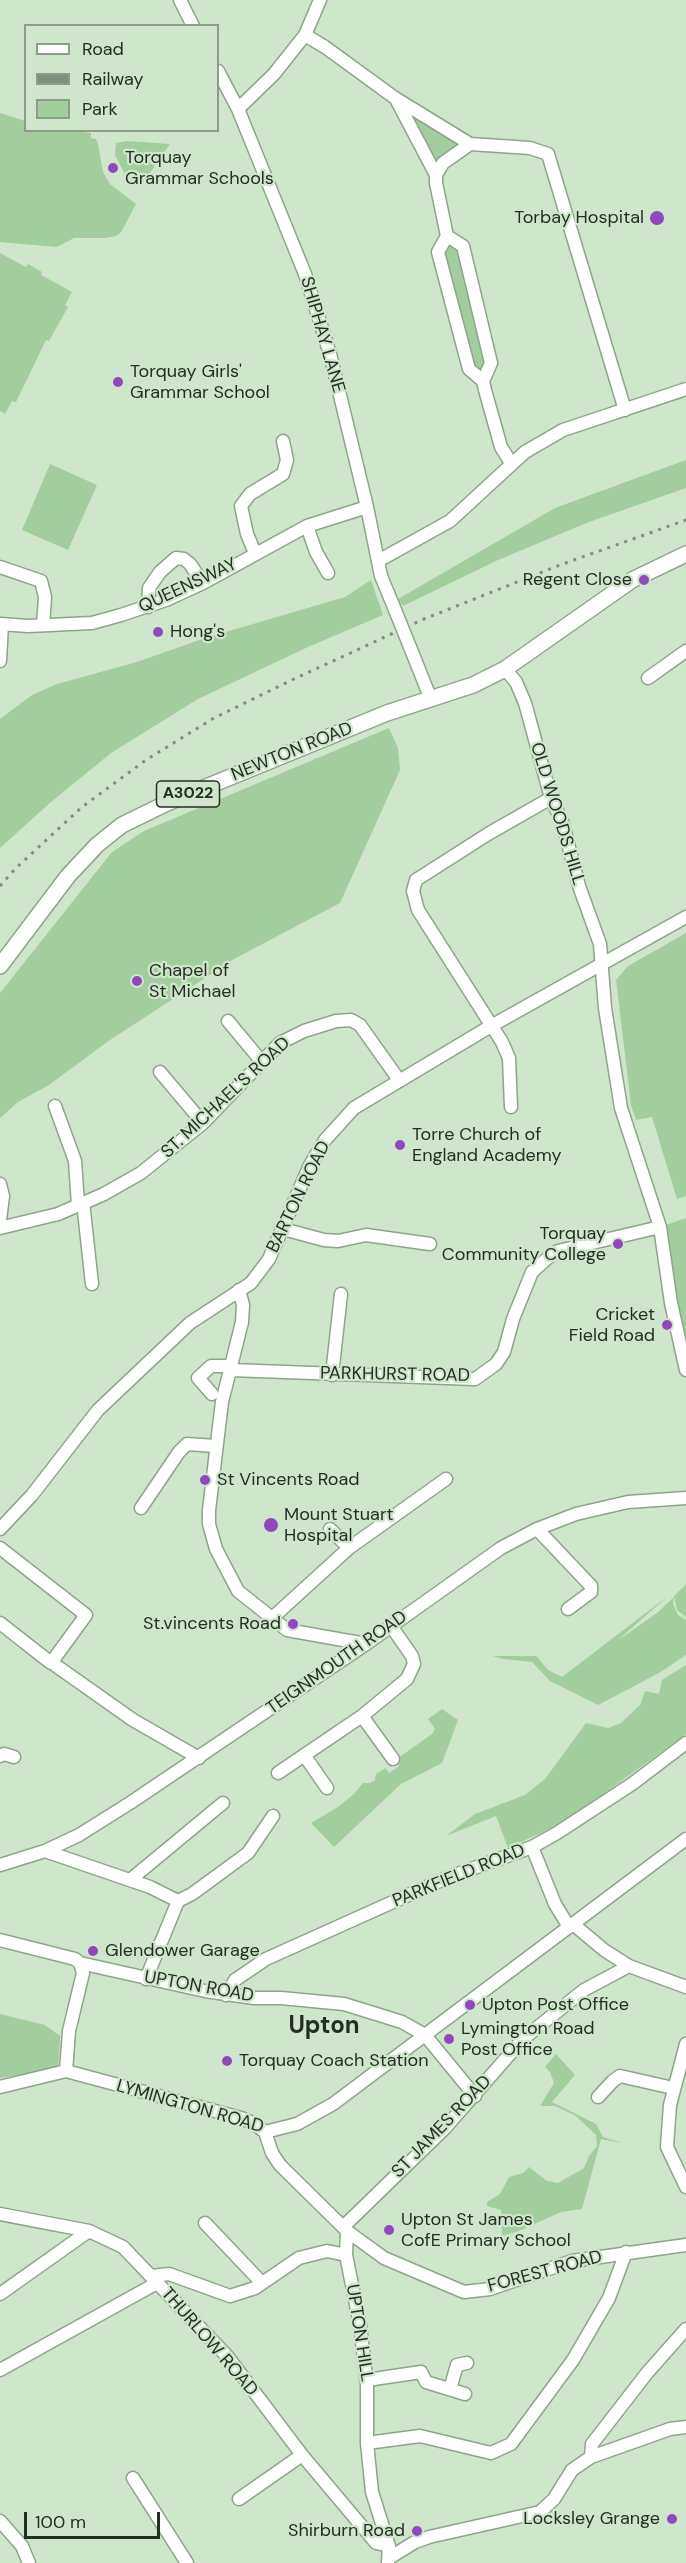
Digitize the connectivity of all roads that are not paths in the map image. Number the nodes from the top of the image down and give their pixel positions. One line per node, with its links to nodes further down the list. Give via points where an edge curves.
1 (180, 0): 3 (street)
2 (320, 0): 4 (street)
3 (192, 24)
4 (305, 35): 6 (street); 7 (street, via 274,74)
5 (219, 72): 7 (street, SHIPHAY LANE)
6 (395, 98): 8 (street); 9 (street)
7 (238, 109): 16 (street, SHIPHAY LANE, via 305,274 330,354)
8 (470, 144): 9 (street, via 443,163); 13 (street, via 530,148 548,154)
9 (436, 175): 10 (street)
10 (447, 236): 11 (street, via 438,252 469,369); 11 (street, via 463,246 491,363)
11 (483, 381): 15 (street, via 501,447)
12 (686, 389): 13 (street)
13 (625, 410): 15 (street, via 563,430)
14 (284, 441): 18 (street, via 287,460 283,474 250,494 241,506)
15 (511, 463): 20 (street, via 450,521)
16 (367, 507): 17 (street, QUEENSWAY); 20 (street, SHIPHAY LANE)
17 (307, 526): 18 (street, QUEENSWAY); 22 (street)
18 (255, 553): 23 (street, QUEENSWAY)
19 (686, 554): 29 (main road, A3022, via 632,580)
20 (378, 561): 31 (street, SHIPHAY LANE, bridge, via 384,587)
21 (0, 567): 26 (street, via 41,581 45,597)
22 (328, 573)
23 (203, 583): 24 (street, QUEENSWAY); 24 (street, via 184,558 176,558 149,588)
24 (148, 607): 26 (street, QUEENSWAY, via 92,623)
25 (1, 624): 26 (street, QUEENSWAY); 28 (street)
26 (43, 625)
27 (686, 651): 30 (street)
28 (0, 661)
29 (505, 669): 31 (main road, NEWTON ROAD / A3022, via 473,685); 32 (street, OLD WOODS HILL, via 525,703)
30 (648, 678)
31 (430, 697): 35 (main road, NEWTON ROAD / A3022, via 167,803 122,825 69,876)
32 (551, 798): 34 (street, OLD WOODS HILL, via 563,824); 37 (street, via 416,880 412,891 418,910)
33 (686, 917): 34 (street, BARTON ROAD)
34 (603, 963): 37 (street, BARTON ROAD); 47 (street, OLD WOODS HILL, via 605,1008 621,1108)
35 (0, 966)
36 (228, 1021): 38 (street)
37 (491, 1026): 40 (street, BARTON ROAD); 42 (street, via 509,1058)
38 (262, 1062): 40 (street, ST. MICHAEL'S ROAD, via 289,1037 336,1021 351,1020 360,1024); 43 (street, ST. MICHAEL'S ROAD)
39 (160, 1072): 43 (street)
40 (399, 1080): 49 (street, BARTON ROAD, via 354,1108 324,1140)
41 (56, 1106): 45 (street, via 75,1161)
42 (511, 1107)
43 (203, 1123): 45 (street, ST. MICHAEL'S ROAD, via 141,1173)
44 (0, 1184): 46 (street)
45 (80, 1204): 48 (street, ST. MICHAEL'S ROAD, via 58,1214); 51 (street)
46 (0, 1220)
47 (660, 1227): 55 (street, OLD WOODS HILL); 56 (street, PARKHURST ROAD, via 551,1255 532,1272 504,1352 496,1364 475,1379)
48 (0, 1228)
49 (283, 1229): 50 (street, via 337,1247 366,1235); 52 (street, BARTON ROAD, via 269,1259 251,1283)
50 (426, 1239)
51 (92, 1284)
52 (239, 1290): 54 (street, via 242,1322); 62 (street, BARTON ROAD, via 190,1323 98,1410 33,1495)
53 (341, 1294): 56 (street, via 334,1317)
54 (231, 1368): 56 (street, PARKHURST ROAD); 57 (street, PARKHURST ROAD, via 211,1366 198,1378); 58 (street)
55 (686, 1370)
56 (332, 1375)
57 (212, 1394)
58 (215, 1446): 61 (street, via 182,1441); 68 (street, via 209,1510 213,1538 238,1591)
59 (446, 1479): 66 (street)
60 (686, 1498): 64 (street, TEIGNMOUTH ROAD, via 628,1502 576,1514)
61 (141, 1508)
62 (0, 1529)
63 (330, 1529): 66 (street)
64 (537, 1529): 67 (street, via 591,1586 591,1592); 70 (street, TEIGNMOUTH ROAD, via 501,1548)
65 (0, 1548): 72 (street, via 86,1615)
66 (349, 1548): 68 (street)
67 (568, 1609)
68 (271, 1619): 71 (street, via 287,1630)
69 (0, 1623): 72 (street)
70 (391, 1626): 71 (street, TEIGNMOUTH ROAD); 73 (street, via 412,1656 412,1672)
71 (366, 1644): 78 (street, TEIGNMOUTH ROAD)
72 (53, 1664): 78 (street, via 133,1720)
73 (362, 1716): 75 (street); 79 (street)
74 (686, 1743): 85 (street, PARKFIELD ROAD, via 587,1815)
75 (304, 1755): 80 (street); 81 (street)
76 (0, 1756): 77 (street)
77 (14, 1757)
78 (199, 1758): 86 (street, TEIGNMOUTH ROAD, via 79,1835)
79 (393, 1760)
80 (278, 1773)
81 (327, 1788)
82 (223, 1803): 88 (street)
83 (273, 1816): 89 (street, via 248,1853)
84 (686, 1839): 90 (street, LYMINGTON ROAD)
85 (532, 1847): 90 (street, via 555,1904); 96 (street, PARKFIELD ROAD, via 453,1875 266,1959 235,1980)
86 (45, 1851): 87 (street, TEIGNMOUTH ROAD); 88 (street)
87 (0, 1865)
88 (130, 1880): 89 (street)
89 (178, 1901): 94 (street)
90 (571, 1925): 93 (street); 97 (street, LYMINGTON ROAD)
91 (0, 1940): 92 (street, UPTON ROAD)
92 (80, 1963): 94 (street, UPTON ROAD); 99 (street, via 83,1973 69,2031)
93 (629, 1966): 95 (street); 102 (street, ST JAMES ROAD, via 584,1990 523,2039)
94 (146, 1978): 96 (street, UPTON ROAD)
95 (686, 1987)
96 (226, 1995): 97 (street, UPTON ROAD, via 344,2004 402,2022)
97 (425, 2035): 102 (street, UPTON ROAD); 104 (street, LYMINGTON ROAD, via 333,2104 297,2124)
98 (686, 2044): 101 (street)
99 (66, 2071): 100 (street, LYMINGTON ROAD); 104 (street, LYMINGTON ROAD, via 241,2118)
100 (0, 2087)
101 (673, 2088): 103 (street, via 620,2076); 105 (street, via 667,2147)
102 (475, 2096): 108 (street, ST JAMES ROAD)
103 (598, 2097)
104 (265, 2132): 108 (street, via 280,2166)
105 (686, 2187)
106 (0, 2214): 109 (street, THURLOW ROAD)
107 (205, 2223): 114 (street)
108 (345, 2229): 111 (street, FOREST ROAD, via 384,2258 464,2292 490,2289 573,2261); 112 (street, UPTON HILL)
109 (89, 2231): 113 (street, THURLOW ROAD, via 123,2247); 115 (street)
110 (686, 2245): 111 (street, FOREST ROAD)
111 (626, 2252): 123 (street, via 609,2298 573,2360 511,2444 490,2453 420,2436)
112 (346, 2255): 114 (street, via 327,2251 299,2258); 119 (street, UPTON HILL)
113 (154, 2279): 114 (street, via 168,2274 230,2296); 118 (street); 124 (street, THURLOW ROAD, via 228,2357)
114 (262, 2283)
115 (0, 2294)
116 (686, 2329): 125 (street, via 592,2444)
117 (467, 2363): 120 (street, via 457,2365)
118 (0, 2370)
119 (366, 2380): 120 (street, via 421,2372 426,2382); 123 (street, UPTON HILL)
120 (450, 2389): 121 (street)
121 (465, 2394)
122 (686, 2427): 125 (street)
123 (367, 2443): 129 (street, UPTON HILL, via 372,2492)
124 (302, 2455): 127 (street); 129 (street, THURLOW ROAD)
125 (591, 2457): 129 (street, via 572,2470 554,2499 540,2512 429,2537)
126 (133, 2478): 131 (street)
127 (239, 2499)
128 (0, 2521): 130 (street, via 22,2546)
129 (388, 2556)
130 (29, 2563)
131 (187, 2563)

